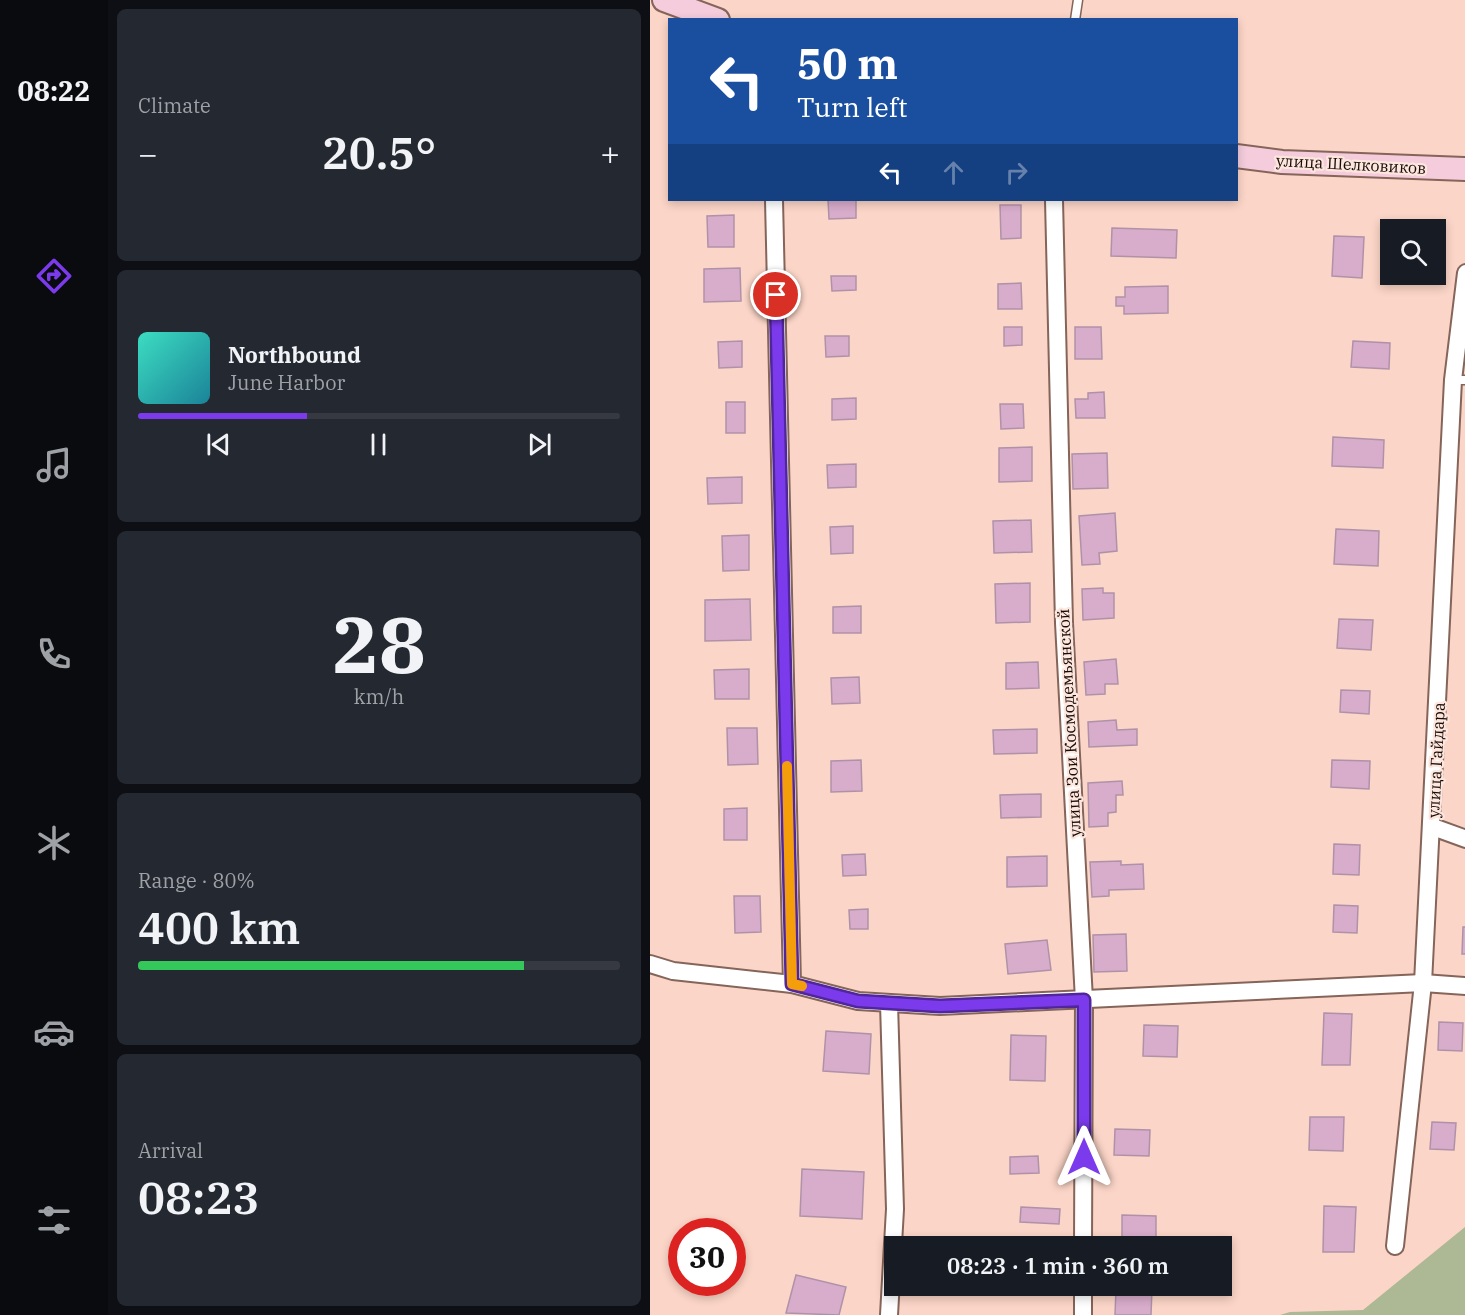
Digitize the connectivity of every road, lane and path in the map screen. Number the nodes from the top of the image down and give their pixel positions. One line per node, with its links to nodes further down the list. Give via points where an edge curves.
1 (664, 0): 3 (street)
2 (1078, 0): 4 (lane)
3 (713, 18)
4 (1075, 18)
5 (1238, 156): 6 (street, улица Шелковиков, via 1282,162)
6 (1466, 169)
7 (774, 201): 15 (street)
8 (1054, 201): 17 (street, улица Зои Космодемьянской, via 1064,623)
9 (1466, 273): 10 (street, улица Гайдара)
10 (1459, 380): 11 (street, улица Гайдара)
11 (1433, 827): 12 (street); 14 (street, улица Гайдара)
12 (1466, 839)
13 (650, 964): 15 (street, via 673,971)
14 (1423, 983): 16 (street); 17 (street); 20 (street, улица Гайдара)
15 (792, 984): 18 (street, via 858,1001)
16 (1466, 986)
17 (1084, 1000): 18 (street, via 940,1006); 19 (street, улица Зои Космодемьянской)
18 (889, 1003): 22 (street, via 895,1209)
19 (1083, 1236)
20 (1395, 1246)
21 (1083, 1296): 23 (street)
22 (889, 1315)
23 (1083, 1315)

